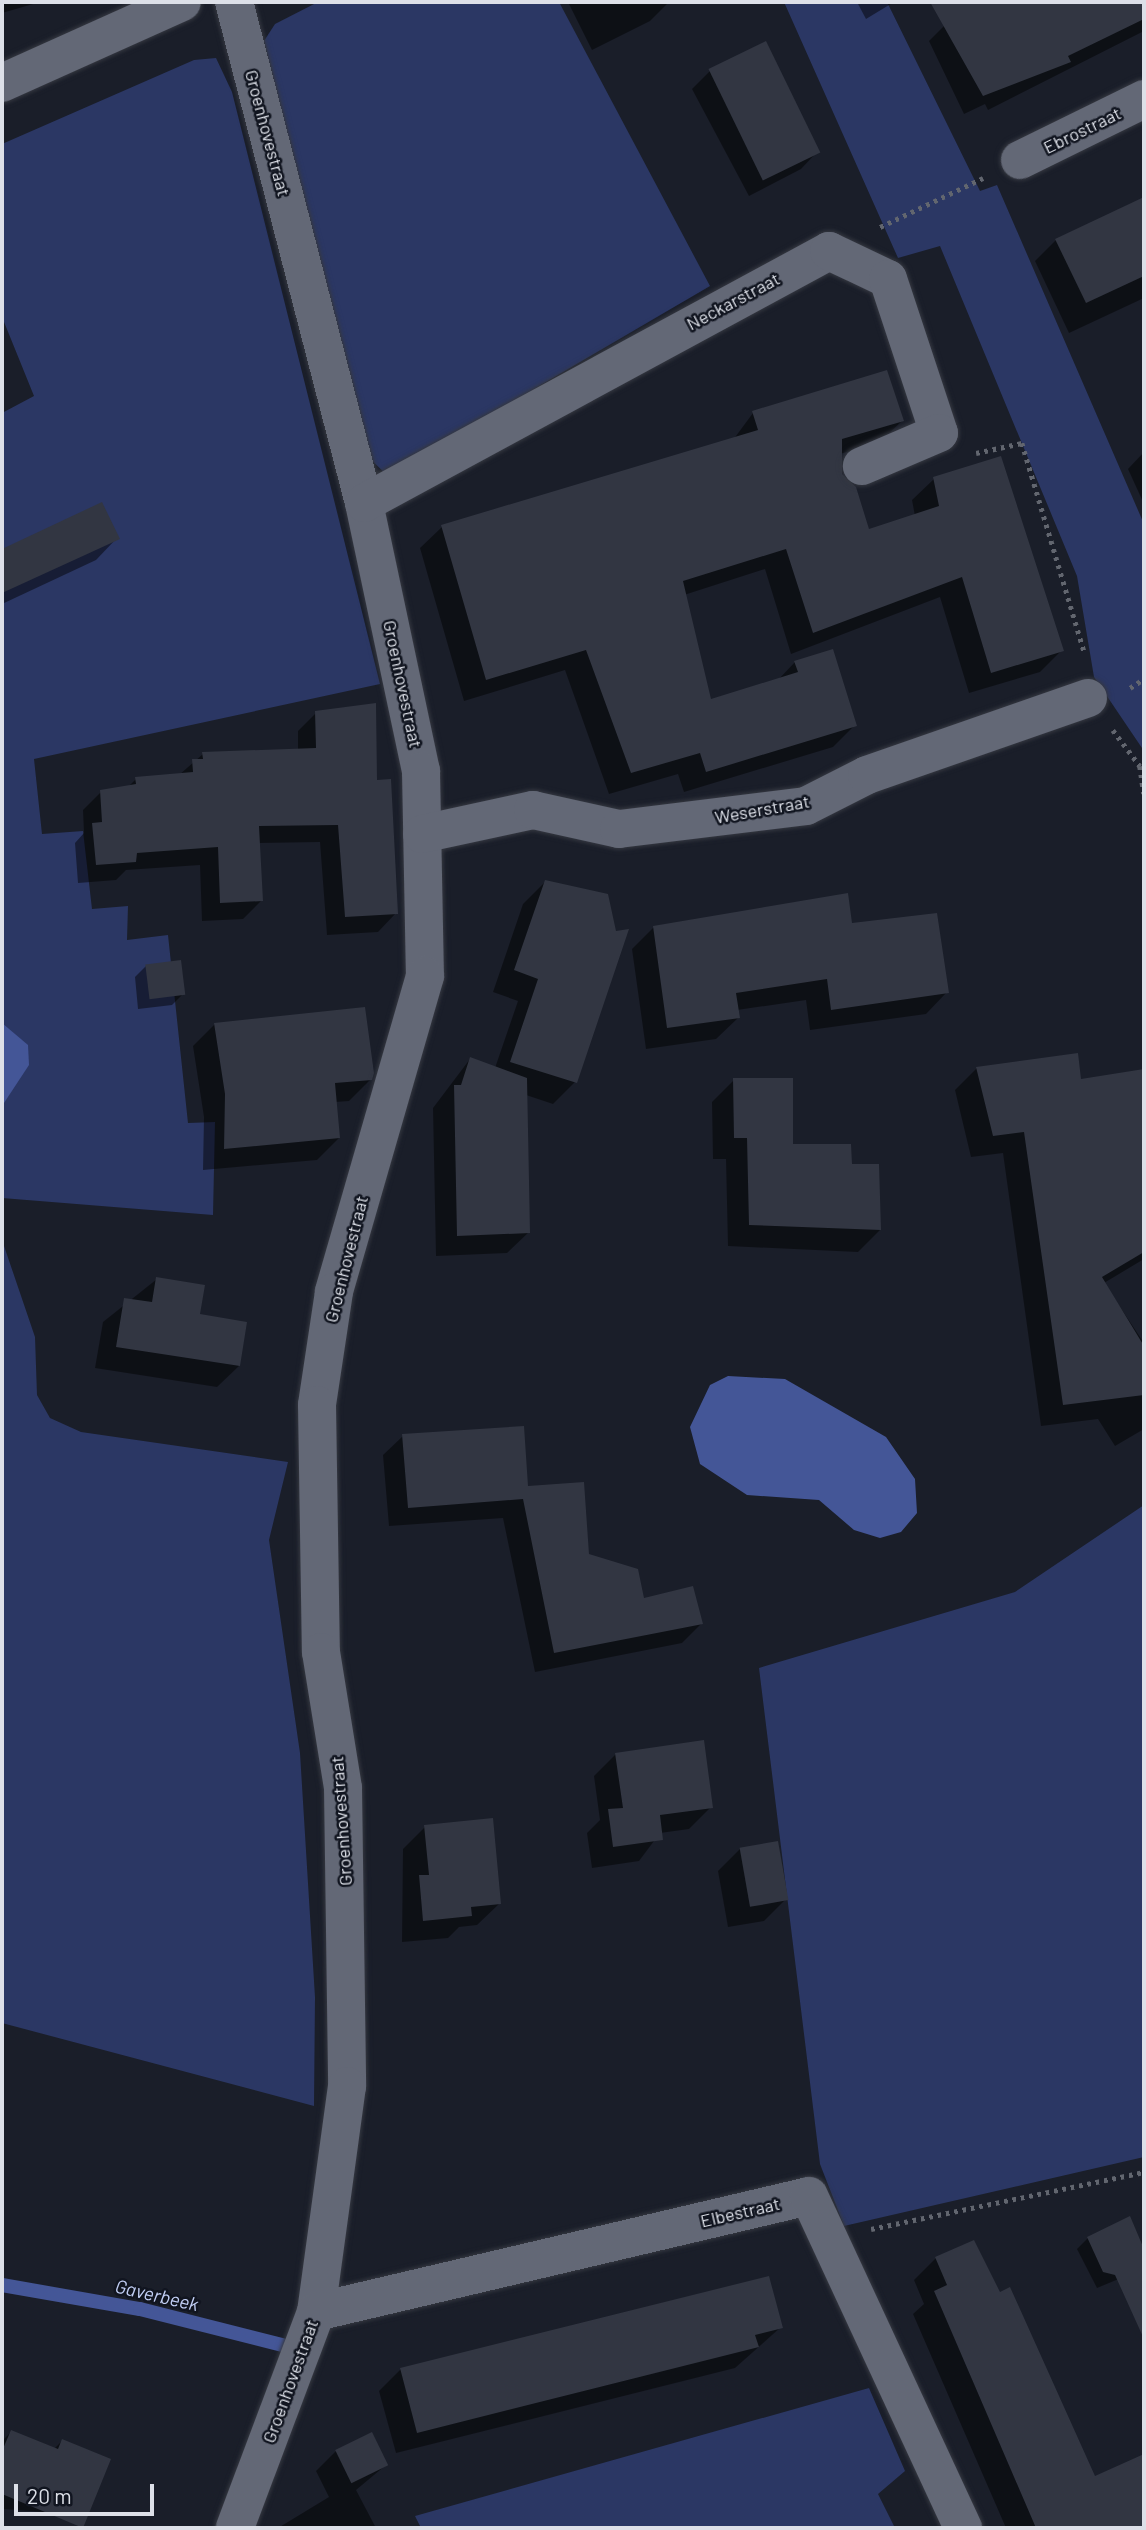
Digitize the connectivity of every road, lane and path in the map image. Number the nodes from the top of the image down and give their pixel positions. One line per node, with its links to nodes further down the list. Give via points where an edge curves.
1 (234, 2): 9 (street, Groenhovestraat)
2 (165, 6): 3 (street)
3 (2, 83)
4 (1144, 99): 5 (street, Ebrostraat)
5 (1020, 160): 6 (path)
6 (829, 251): 7 (street, via 888,279); 9 (street, Neckarstraat)
7 (939, 433): 8 (street); 10 (path, via 971,454 1021,443 1092,676)
8 (862, 466)
9 (364, 503): 12 (street, Groenhovestraat, via 421,771)
10 (1088, 698): 11 (path, via 1140,766); 12 (street, Weserstraat, via 867,775 806,806 619,829 533,810)
11 (1144, 794)
12 (422, 834): 15 (street, Groenhovestraat, via 425,976 334,1292 317,1405 315,1542 321,1652 343,1788 348,1958 347,2086)
13 (1144, 2172): 14 (path)
14 (830, 2237): 15 (street, Elbestraat, via 809,2196); 17 (street, Elbestraat)
15 (316, 2312): 16 (street, Groenhovestraat)
16 (235, 2528)
17 (963, 2528)

